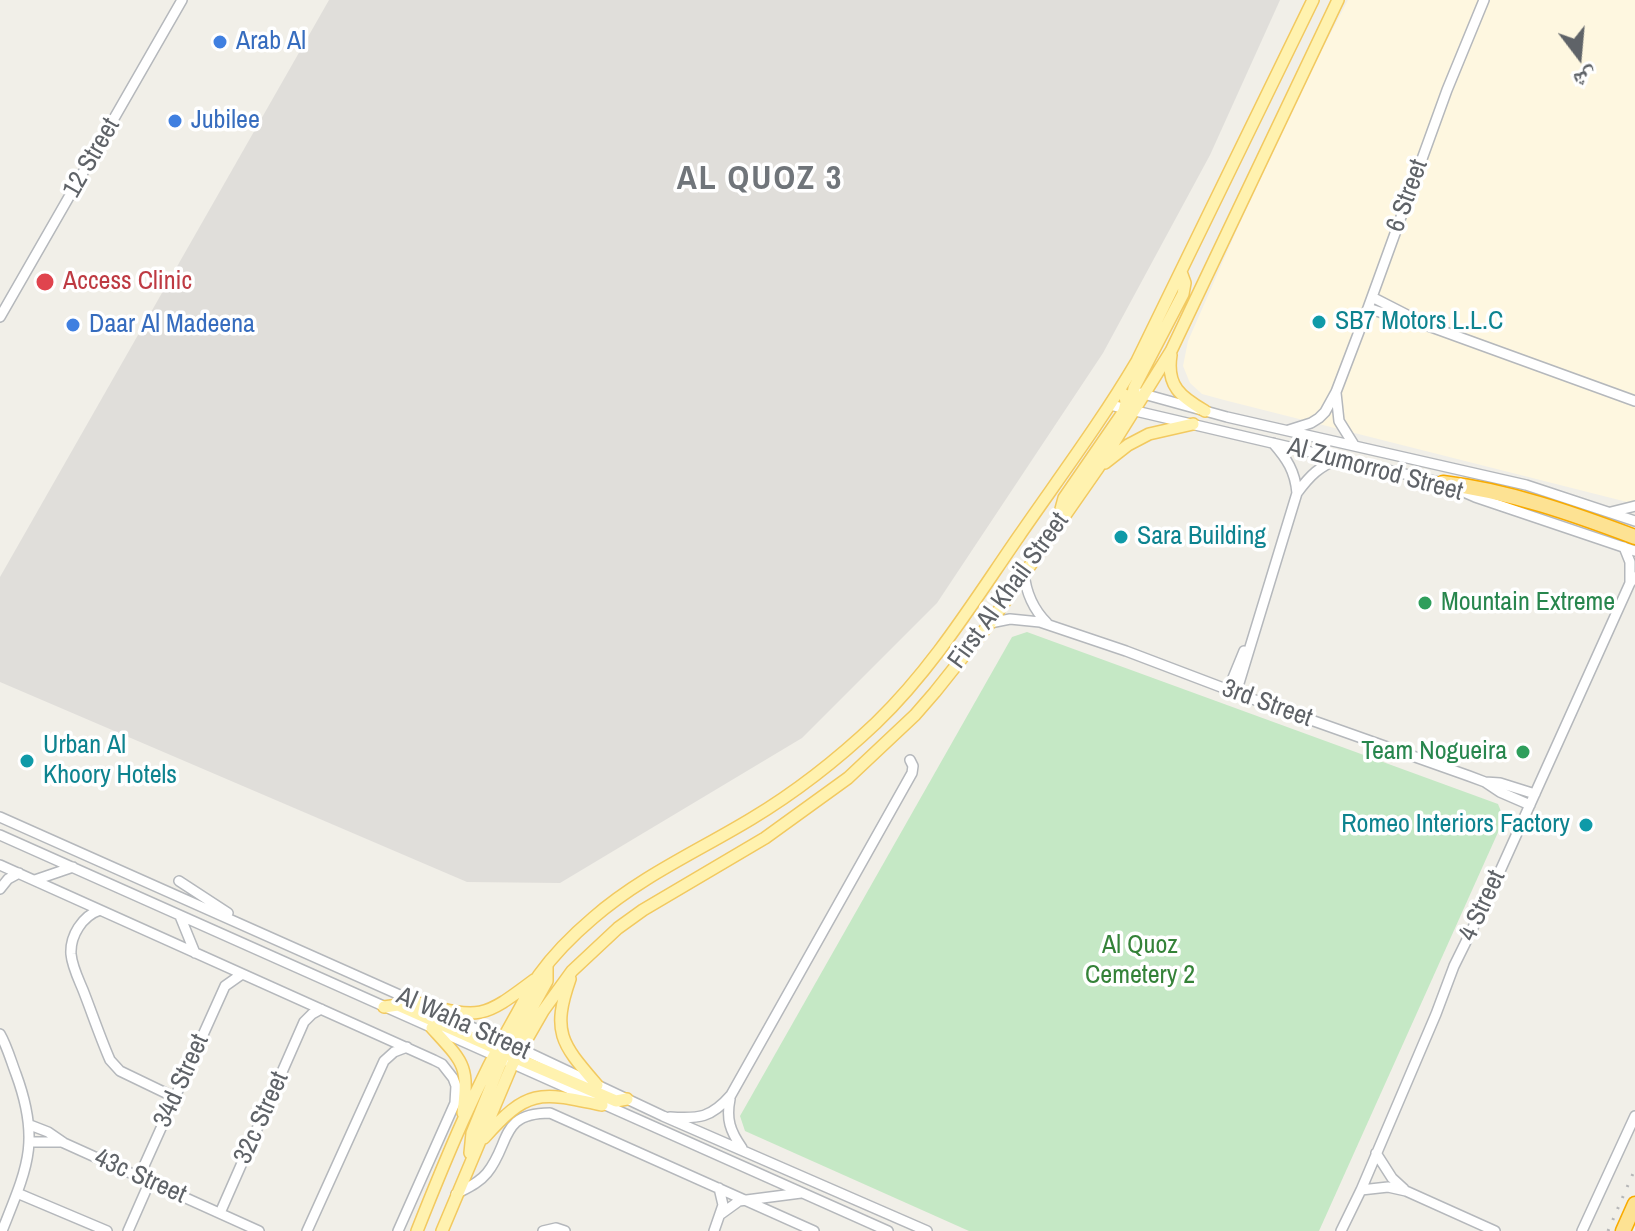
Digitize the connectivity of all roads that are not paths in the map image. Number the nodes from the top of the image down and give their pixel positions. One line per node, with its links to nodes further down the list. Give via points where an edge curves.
1 (182, 0): 7 (street, 12 Street)
2 (1313, 0): 10 (main road, First Al Khail Street, via 1146,346)
3 (1338, 0): 9 (main road, First Al Khail Street)
4 (1484, 0): 5 (street, 6 Street)
5 (1372, 297): 6 (street, 6 Street); 8 (street)
6 (1368, 308): 8 (street); 11 (street, 6 Street)
7 (0, 317)
8 (1423, 324): 12 (street)
9 (1171, 351): 10 (main road, First Al Khail Street); 15 (main road, via 1174,385)
10 (1133, 392): 13 (main road, First Al Khail Street); 14 (main road, First Al Khail Street); 14 (main road, via 1126,398); 15 (street, Al Zumorrod Street)
11 (1336, 392): 17 (street, 6 Street, via 1319,418); 19 (street, via 1339,421)
12 (1635, 401)
13 (1110, 405): 14 (street, Al Zumorrod Street); 55 (main road, First Al Khail Street, via 951,637 877,722 780,800 609,904)
14 (1130, 409): 16 (street, Al Zumorrod Street); 21 (main road, First Al Khail Street); 25 (main road, via 1064,498)
15 (1205, 411): 17 (street, Al Zumorrod Street)
16 (1193, 424): 18 (street, Al Zumorrod Street); 21 (main road, via 1149,434)
17 (1286, 430): 19 (street, Al Zumorrod Street)
18 (1273, 443): 20 (street, Al Zumorrod Street); 23 (street, via 1294,472)
19 (1354, 445): 26 (street, Al Zumorrod Street, via 1549,491)
20 (1340, 458): 22 (street, Al Zumorrod Street); 23 (street, via 1317,469)
21 (1098, 468): 25 (main road, First Al Khail Street)
22 (1443, 483): 26 (highway); 28 (street, Al Zumorrod Street, via 1571,528)
23 (1297, 493): 34 (street)
24 (1635, 506): 26 (street)
25 (1062, 519): 30 (main road, First Al Khail Street)
26 (1609, 519): 27 (street, Al Zumorrod Street); 28 (highway)
27 (1635, 521)
28 (1629, 542): 29 (street, Al Zumorrod Street); 31 (street, 4 Street)
29 (1635, 551)
30 (1024, 572): 32 (main road, First Al Khail Street); 33 (street, via 1031,601)
31 (1633, 580): 37 (street, 4 Street)
32 (990, 623): 33 (street, 3rd Street, via 1020,619); 56 (main road, First Al Khail Street, via 915,715 848,778 765,838 643,910)
33 (1050, 626): 34 (street, 3rd Street)
34 (1232, 691): 36 (street, 3rd Street)
35 (910, 760): 72 (street, via 912,773)
36 (1485, 782): 37 (street); 38 (street)
37 (1535, 794): 38 (street, 4 Street)
38 (1530, 805): 84 (street, 4 Street, via 1454,966)
39 (0, 817): 52 (street, Al Waha Street)
40 (0, 835): 42 (street, Al Waha Street)
41 (0, 865): 44 (street)
42 (73, 867): 45 (street); 50 (street, Al Waha Street)
43 (0, 873): 47 (street)
44 (19, 873): 45 (street); 47 (street)
45 (35, 880): 48 (street)
46 (179, 881): 52 (street)
47 (0, 888)
48 (74, 899): 49 (street); 51 (street)
49 (100, 910): 51 (street); 53 (street)
50 (180, 916): 53 (street); 62 (street, Al Waha Street)
51 (82, 922): 73 (street, via 72,941 71,958 110,1060 120,1071)
52 (251, 928): 61 (street, Al Waha Street)
53 (195, 953): 54 (street)
54 (222, 965): 57 (street); 59 (street)
55 (547, 965): 58 (main road, First Al Khail Street); 69 (main road, via 547,981)
56 (572, 971): 69 (main road, First Al Khail Street); 71 (main road, via 561,1005 562,1035)
57 (242, 974): 59 (street); 60 (street)
58 (538, 977): 61 (main road, via 487,1012 466,1014); 69 (main road, First Al Khail Street)
59 (225, 986): 73 (street, 34d Street)
60 (301, 1000): 63 (street); 64 (street)
61 (418, 1003): 69 (street, Al Waha Street)
62 (384, 1007): 65 (street, Al Waha Street); 69 (main road, via 398,1005)
63 (321, 1009): 64 (street, 32c Street); 66 (street)
64 (304, 1022): 95 (street, 32c Street)
65 (432, 1028): 69 (street, Al Waha Street); 78 (main road, via 463,1066)
66 (376, 1033): 68 (street); 70 (street)
67 (0, 1034): 79 (street)
68 (407, 1047): 70 (street); 104 (street, via 442,1064 453,1078 456,1094)
69 (506, 1052): 71 (street, Al Waha Street); 74 (main road, via 616,1101); 75 (street, Al Waha Street); 78 (main road, First Al Khail Street); 83 (main road, First Al Khail Street)
70 (384, 1061): 98 (street)
71 (597, 1085): 74 (street, Al Waha Street)
72 (731, 1095): 76 (street, via 702,1117); 82 (street, via 728,1120)
73 (174, 1097): 85 (street, 34d Street)
74 (627, 1099): 76 (street, Al Waha Street)
75 (602, 1105): 83 (main road, via 537,1097 508,1112); 91 (street, Al Waha Street)
76 (663, 1116): 82 (street, Al Waha Street)
77 (1635, 1116): 99 (street)
78 (462, 1121): 105 (main road, First Al Khail Street)
79 (30, 1125): 80 (street); 81 (street, 43c Street)
80 (30, 1142): 81 (street, 43c Street); 90 (street)
81 (64, 1143): 85 (street, 43c Street)
82 (743, 1150): 112 (street, Al Waha Street)
83 (474, 1153): 92 (main road, First Al Khail Street)
84 (1376, 1153): 88 (street, 4 Street); 89 (street)
85 (139, 1177): 86 (street, 43c Street)
86 (150, 1181): 95 (street, 43c Street); 102 (street)
87 (719, 1188): 92 (street, via 559,1115 537,1113 516,1121 486,1175); 93 (street); 96 (street)
88 (1361, 1190): 89 (street); 113 (street, 4 Street)
89 (1406, 1191): 114 (street)
90 (17, 1193): 100 (street); 101 (street)
91 (803, 1193): 93 (street); 111 (street, Al Waha Street)
92 (456, 1194): 106 (main road, First Al Khail Street)
93 (744, 1200): 96 (street); 110 (street)
94 (1635, 1204): 115 (highway)
95 (220, 1213): 97 (street, 43c Street)
96 (721, 1214): 109 (street)
97 (248, 1229): 103 (street, 43c Street)
98 (308, 1230)
99 (1582, 1230)
100 (2, 1231)
101 (107, 1231)
102 (128, 1231)
103 (259, 1231)
104 (398, 1231)
105 (416, 1231)
106 (442, 1231)
107 (543, 1231): 108 (street)
108 (565, 1231)
109 (714, 1231)
110 (814, 1231)
111 (888, 1231)
112 (927, 1231)
113 (1341, 1231)
114 (1495, 1231)
115 (1623, 1231)

